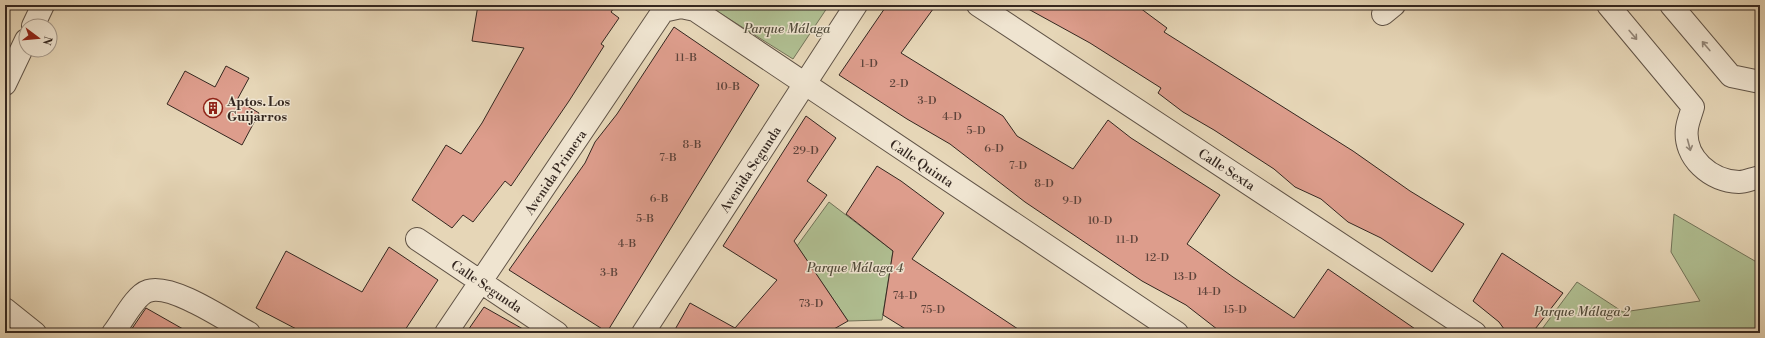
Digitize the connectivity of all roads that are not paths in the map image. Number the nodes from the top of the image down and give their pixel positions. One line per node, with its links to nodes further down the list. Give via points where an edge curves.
1 (43, 5): 7 (street)
2 (856, 5): 12 (street, Avenida Segunda)
3 (978, 5): 24 (street, Calle Sexta)
4 (1608, 5): 13 (street, one-way to 13, via 1693,107 1687,128 1688,145 1704,170 1720,178 1740,182)
5 (1671, 5): 10 (street, one-way to 5, via 1731,76)
6 (663, 11): 12 (street, Calle Quinta, via 681,7 695,10); 15 (street, Avenida Primera)
7 (37, 18)
8 (18, 49): 9 (street)
9 (11, 57): 11 (street)
10 (1760, 82)
11 (5, 84)
12 (804, 84): 22 (street, Avenida Segunda); 23 (street, Calle Quinta)
13 (1760, 176)
14 (417, 239): 15 (street, Calle Segunda)
15 (481, 281): 20 (street, Avenida Primera); 21 (street, Calle Segunda)
16 (5, 309): 17 (street)
17 (35, 333)
18 (113, 333): 19 (street, via 143,294 160,290 178,294)
19 (249, 333)
20 (446, 333)
21 (557, 333)
22 (643, 333)
23 (1177, 333)
24 (1476, 333)

